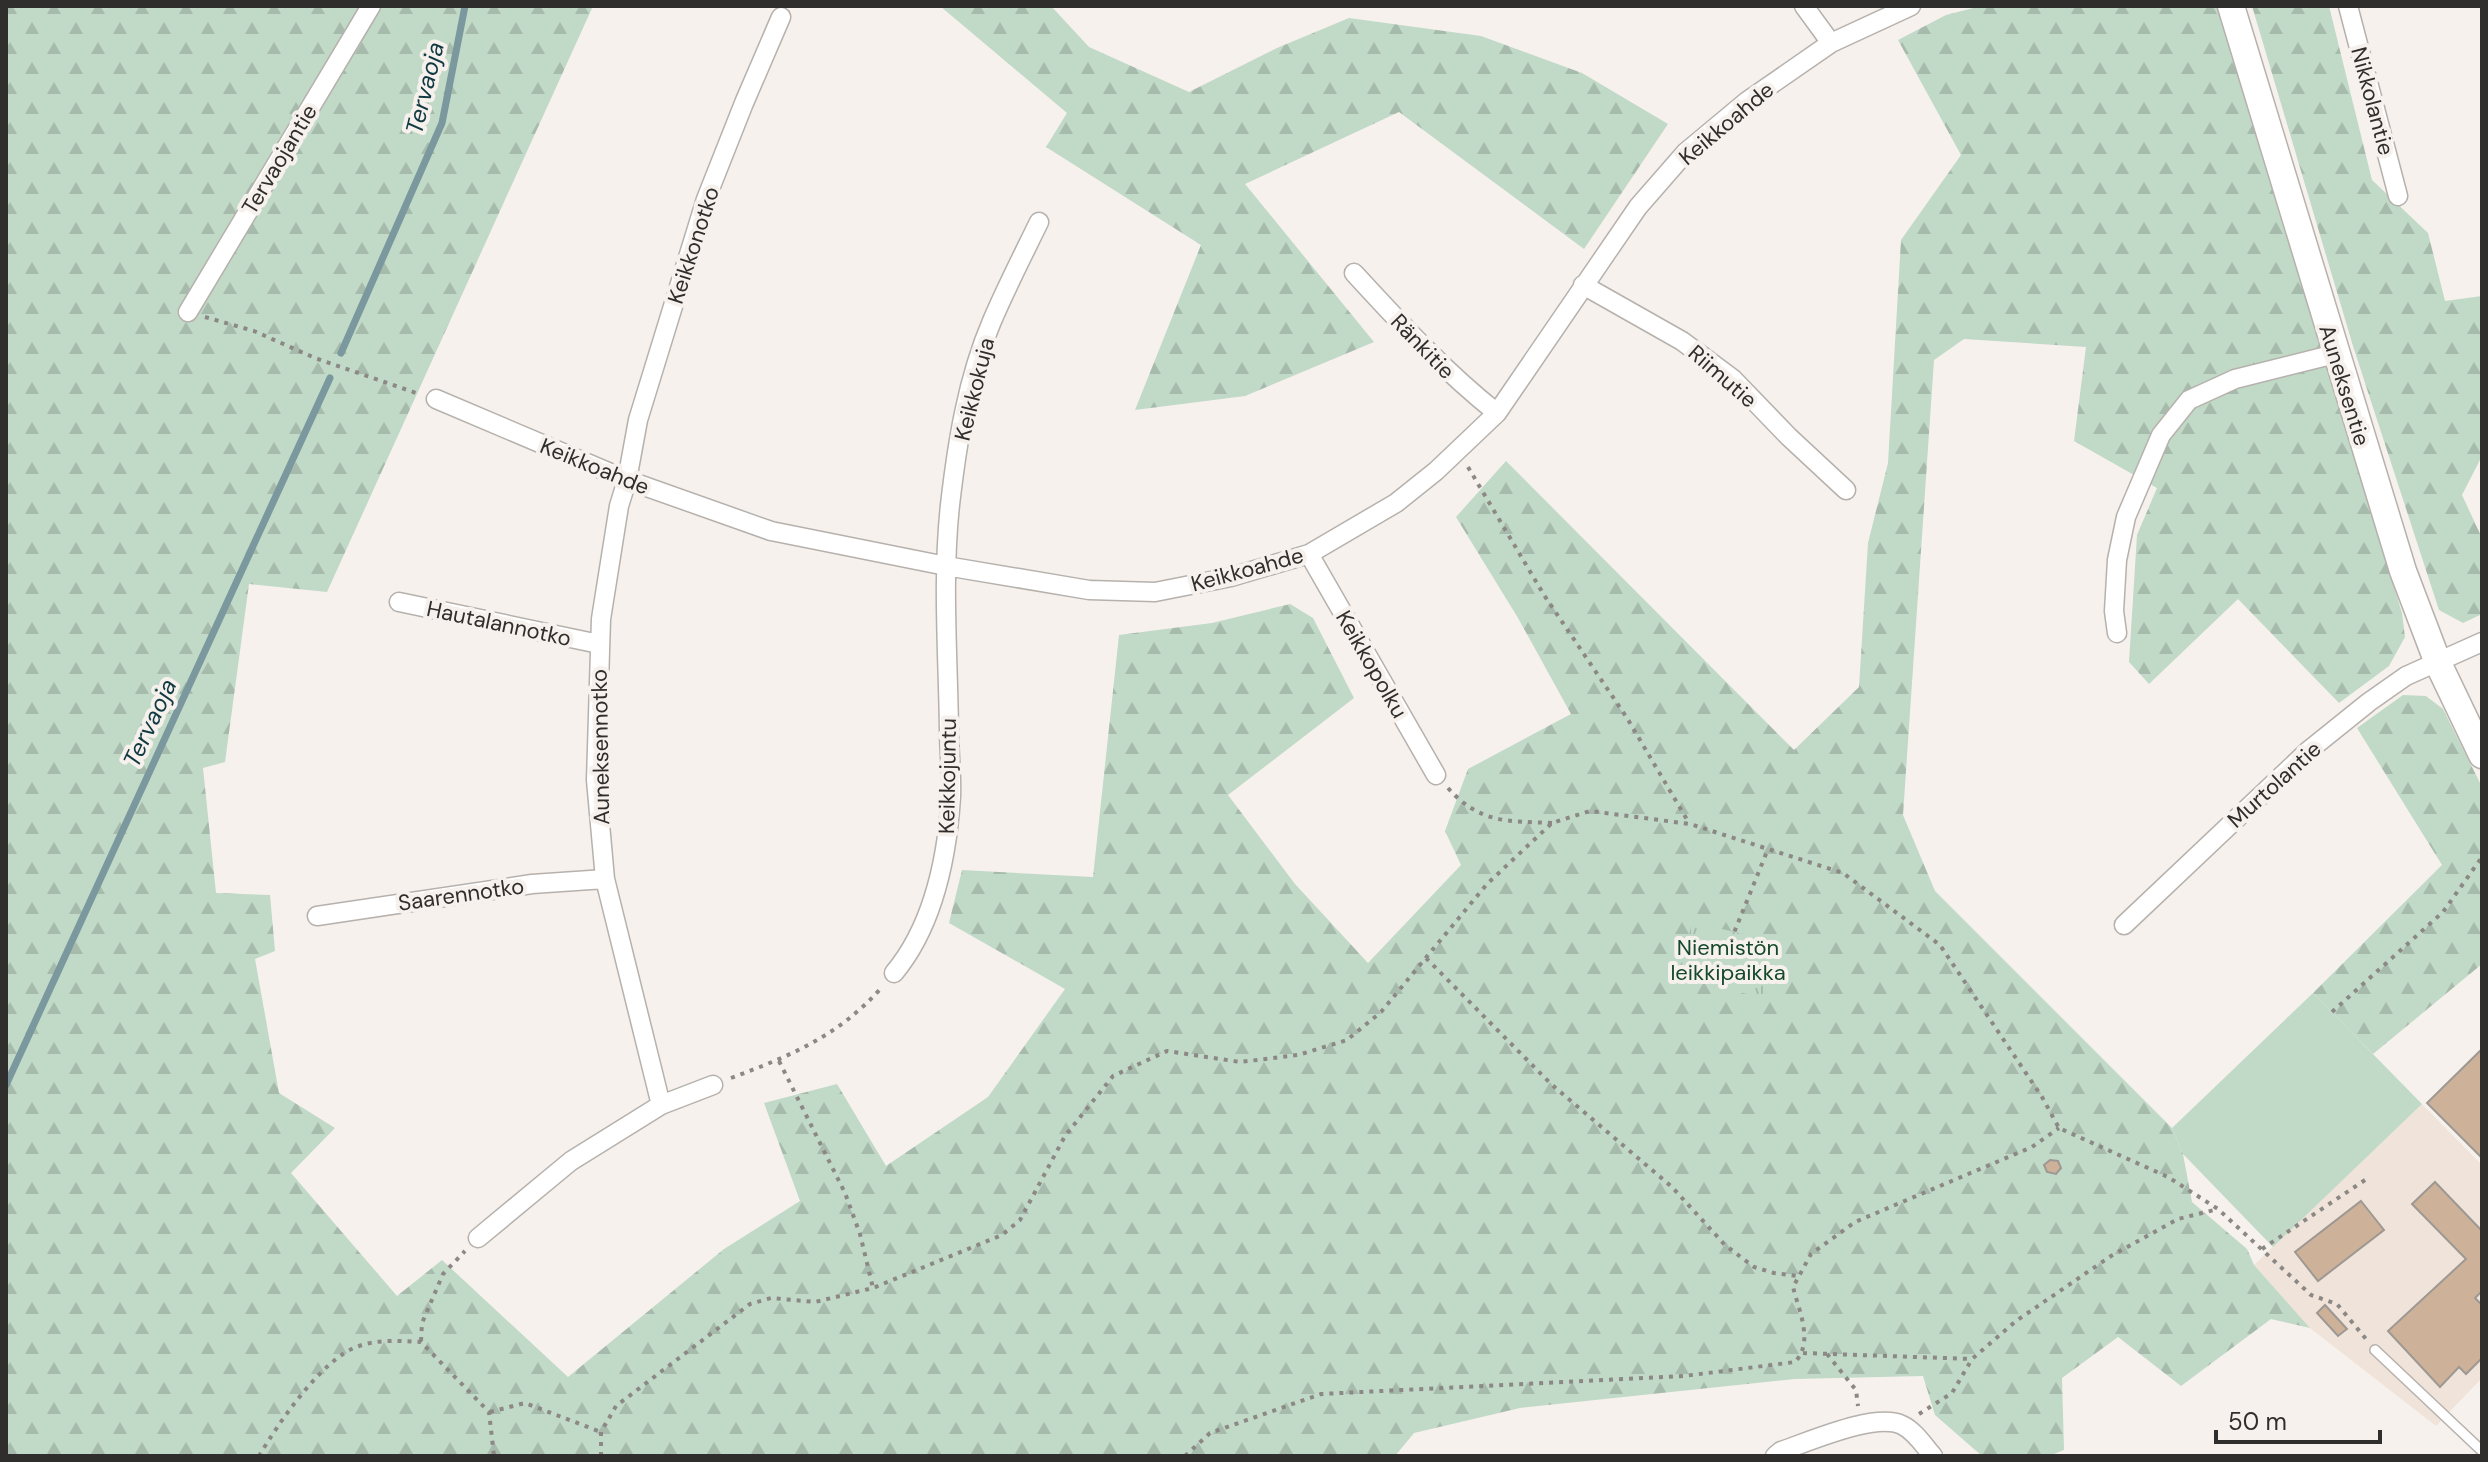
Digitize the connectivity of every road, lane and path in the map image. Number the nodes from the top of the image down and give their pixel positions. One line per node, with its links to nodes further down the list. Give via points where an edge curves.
1 (371, 6): 12 (street, Tervaojantie)
2 (1804, 6): 7 (street)
3 (1911, 6): 7 (street, Keikkoahde)
4 (2231, 6): 13 (street, Auneksentie)
5 (2348, 6): 8 (street, Nikkolantie)
6 (781, 17): 17 (street, Keikkonotko, via 706,199 638,420)
7 (1831, 43): 11 (street, Keikkoahde, via 1686,152 1638,207)
8 (2398, 196)
9 (1039, 222): 20 (street, Keikkokuja, via 991,324 964,412)
10 (1354, 273): 15 (street, Ränkitie, via 1417,342)
11 (1583, 285): 15 (street, Keikkoahde); 18 (street, Riimutie, via 1682,341 1733,379)
12 (188, 312): 14 (path)
13 (2335, 354): 22 (street, via 2235,379 2189,400 2161,435 2126,517 2117,560); 25 (street, Auneksentie, via 2403,571)
14 (436, 399): 17 (street, Keikkoahde)
15 (1497, 413): 16 (street, Keikkoahde)
16 (1459, 451): 19 (street, Keikkoahde, via 1396,503); 29 (path)
17 (627, 480): 20 (street, Keikkoahde, via 771,531); 24 (street, Auneksennotko)
18 (1846, 490)
19 (1309, 554): 20 (street, Keikkoahde, via 1155,592 1089,590); 27 (street, Keikkopolku)
20 (946, 566): 37 (street, Keikkojuntu, via 951,795 946,844 923,925)
21 (399, 602): 24 (street, Hautalannotko)
22 (2117, 633)
23 (2482, 642): 25 (street, Murtolantie)
24 (599, 644): 32 (street, Auneksennotko, via 596,780)
25 (2438, 663): 26 (street, Auneksentie); 34 (street, Murtolantie, via 2406,676 2308,751)
26 (2482, 755)
27 (1436, 775): 28 (path, via 1464,806 1499,820)
28 (1552, 823): 29 (path, via 1590,811); 36 (path, via 1487,884)
29 (1690, 824): 30 (path)
30 (1768, 849): 35 (path); 42 (path, via 1843,873 1940,945)
31 (2482, 857): 38 (path, via 2443,912)
32 (605, 879): 33 (street, Saarennotko, via 532,884); 41 (street, Auneksennotko)
33 (317, 916)
34 (2124, 925)
35 (1727, 950)
36 (1426, 958): 47 (path, via 1551,1084 1672,1187 1725,1245 1754,1267); 48 (path, via 1381,1012 1347,1040 1298,1055 1240,1062 1167,1051 1113,1076 1065,1136 1020,1220 1002,1235)
37 (894, 973): 39 (path, via 861,1011)
38 (2332, 1012)
39 (779, 1061): 40 (path); 48 (path, via 845,1193)
40 (713, 1085): 41 (street)
41 (661, 1105): 45 (street, via 571,1161)
42 (2059, 1128): 44 (path, via 2168,1177); 47 (path, via 2032,1147 1855,1222 1811,1254)
43 (2368, 1178): 46 (path)
44 (2218, 1209): 46 (path); 53 (path, via 2178,1219 2111,1256 2016,1321)
45 (478, 1238): 49 (path, via 443,1274 422,1323)
46 (2262, 1249): 50 (path, via 2311,1295 2337,1304)
47 (1798, 1276): 51 (path, via 1793,1287 1806,1343)
48 (873, 1288): 57 (path, via 815,1302 771,1298 750,1304 616,1406)
49 (421, 1342): 54 (path); 59 (path, via 380,1340 354,1347 317,1376)
50 (2375, 1350): 58 (lane)
51 (1803, 1353): 52 (path); 62 (path, via 1795,1362 1684,1376 1321,1394 1210,1433)
52 (1827, 1354): 53 (path); 55 (path, via 1856,1390)
53 (1972, 1359): 56 (path, via 1952,1393)
54 (489, 1412): 57 (path, via 525,1403); 60 (path)
55 (1860, 1424): 56 (street); 63 (street)
56 (1901, 1424): 64 (street)
57 (601, 1432): 61 (path)
58 (2482, 1450)
59 (259, 1456)
60 (494, 1456)
61 (601, 1456)
62 (1185, 1456)
63 (1775, 1456)
64 (1933, 1456)

